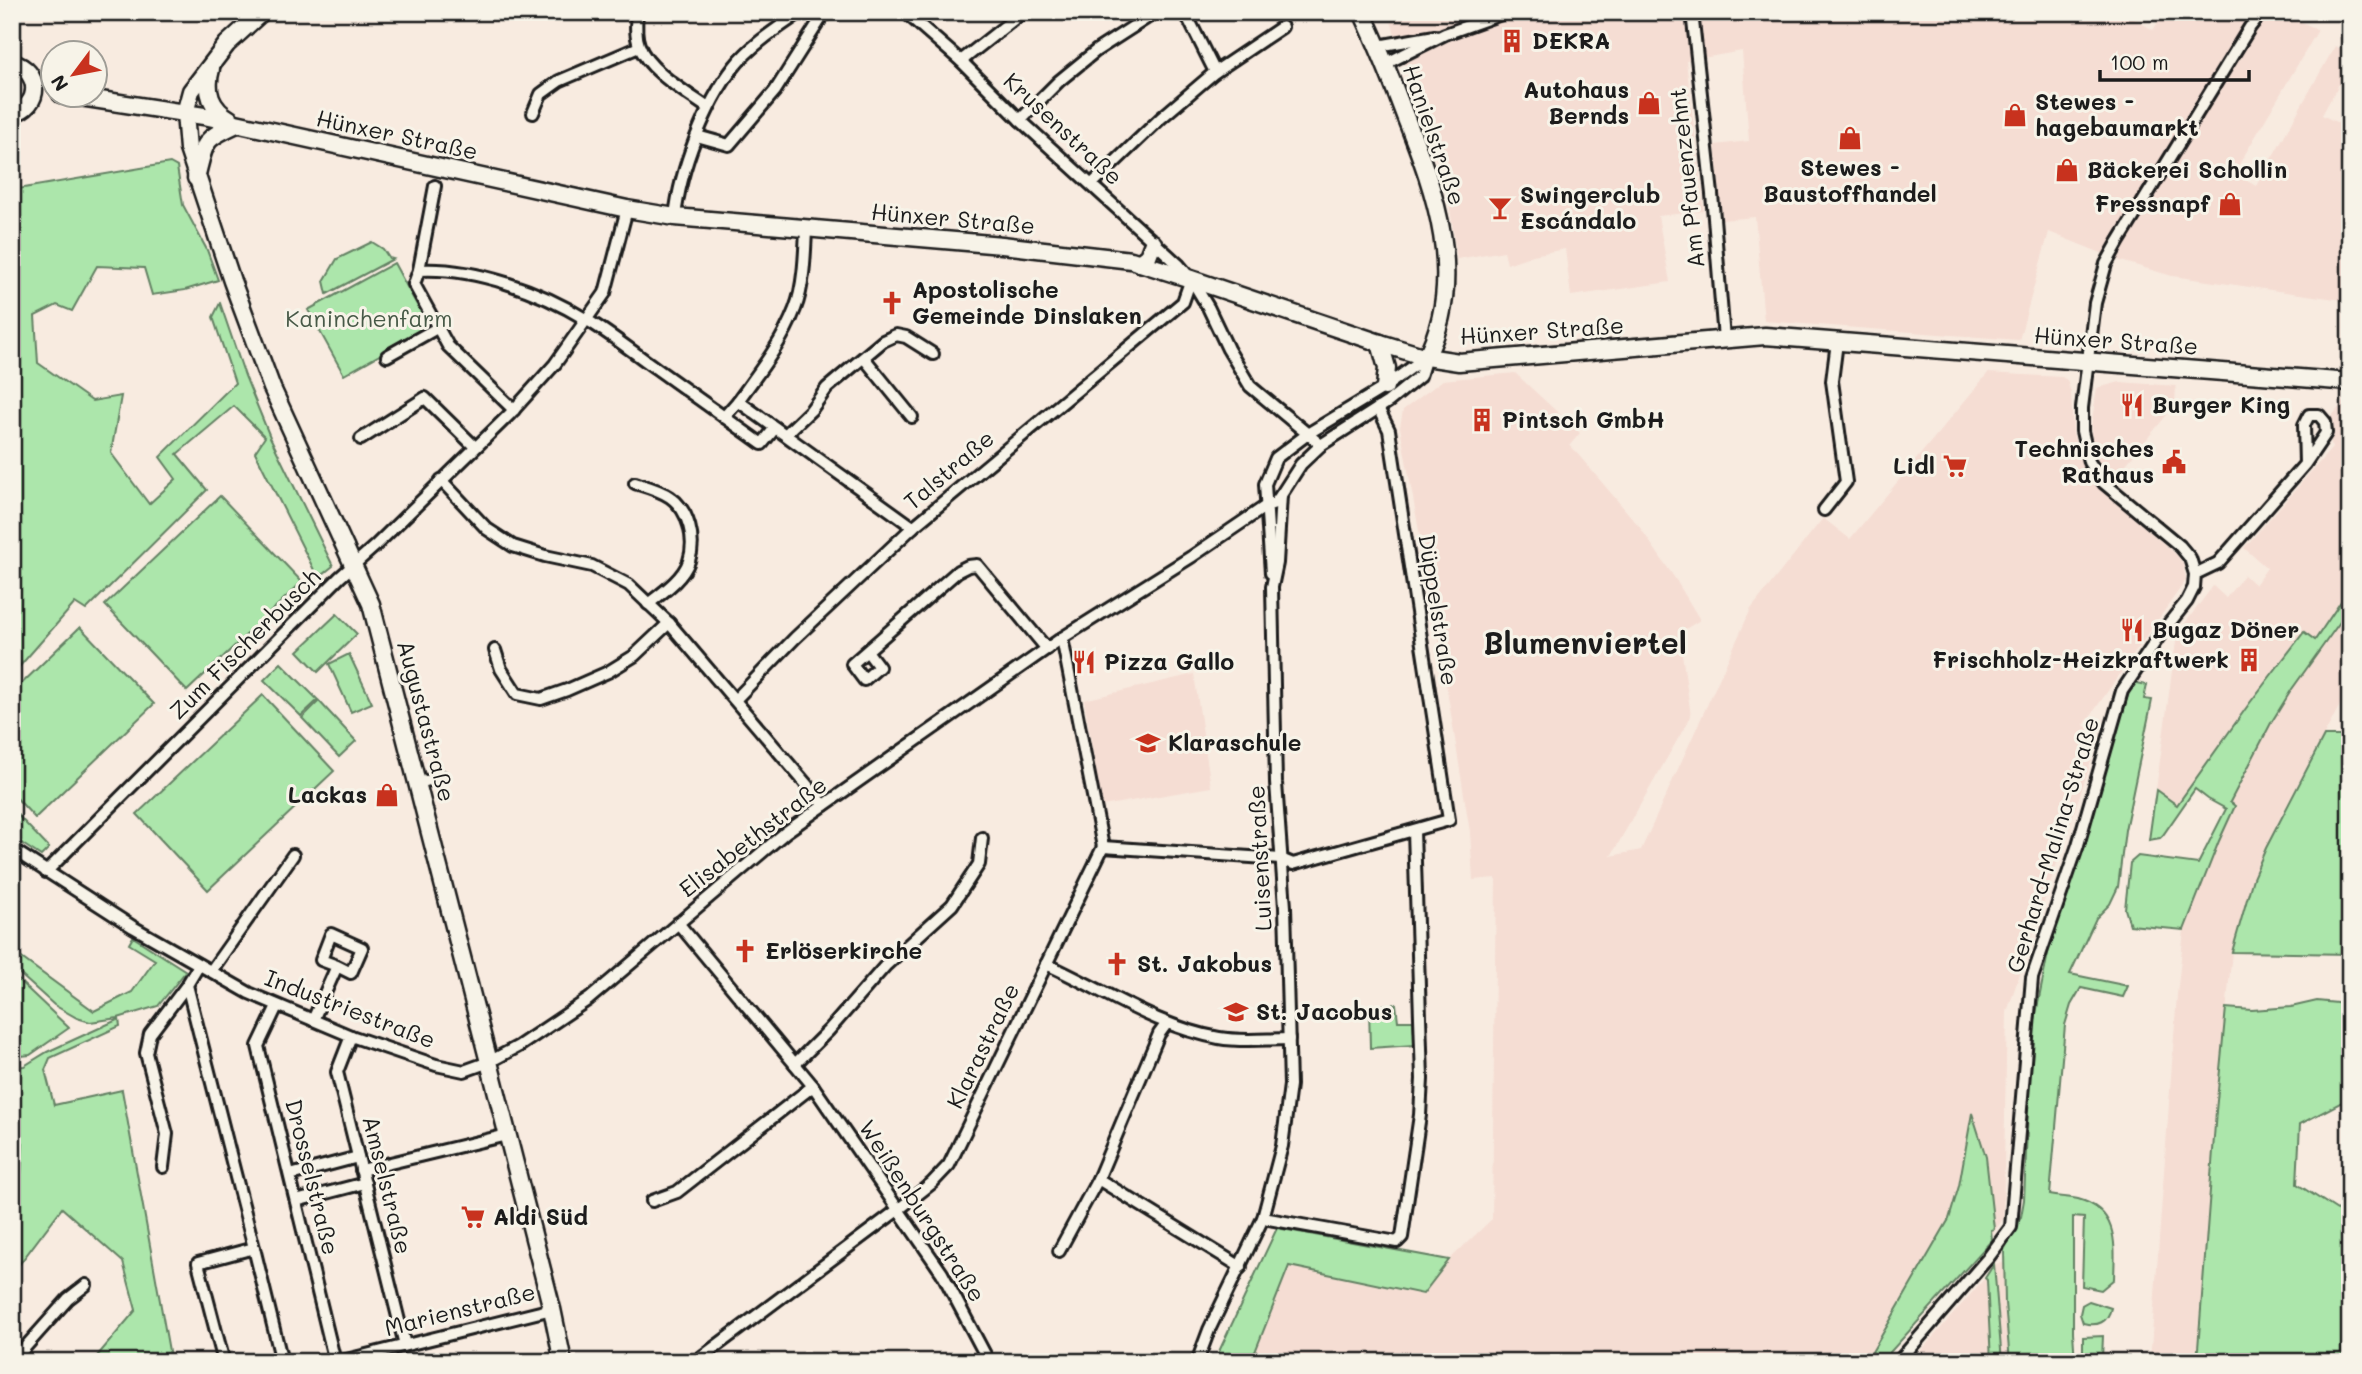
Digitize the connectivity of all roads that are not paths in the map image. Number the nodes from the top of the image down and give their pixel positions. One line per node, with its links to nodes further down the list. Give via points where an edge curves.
1 (262, 12): 20 (main road)
2 (637, 12): 18 (street)
3 (801, 12): 27 (street, via 734,66)
4 (825, 12): 33 (street, via 775,91 729,145)
5 (905, 12): 19 (street, Krusenstraße)
6 (1023, 12): 19 (street)
7 (1156, 12): 31 (street, via 1097,50)
8 (1185, 12): 23 (street)
9 (1362, 12): 17 (main road, Hanielstraße)
10 (1507, 12): 16 (street)
11 (1692, 12): 48 (street, Am Pfauenzehnt)
12 (2246, 12): 15 (street)
13 (2262, 12): 15 (street)
14 (1282, 27): 23 (street)
15 (2250, 27): 55 (street, via 2106,264 2095,303)
16 (1445, 34): 17 (street); 22 (street)
17 (1378, 46): 22 (main road, Hanielstraße)
18 (639, 47): 27 (street, via 652,66); 30 (street, via 559,81 541,94)
19 (961, 61): 31 (street, Krusenstraße)
20 (212, 63): 29 (main road, via 191,91); 32 (main road, via 209,96 223,116)
21 (12, 64): 24 (main road, via 31,75)
22 (1385, 64): 53 (main road, Hanielstraße, via 1434,192 1443,234 1444,297)
23 (1216, 72): 35 (street)
24 (35, 91): 25 (main road); 28 (main road, via 29,105)
25 (38, 91)
26 (108, 101): 29 (main road, Hünxer Straße)
27 (708, 108): 33 (street)
28 (12, 113)
29 (185, 113): 32 (main road, Hünxer Straße); 34 (main road, Augustastraße)
30 (533, 113)
31 (1020, 120): 35 (street, Krusenstraße)
32 (237, 124): 34 (main road, via 206,142); 37 (main road, Hünxer Straße)
33 (697, 136): 38 (street)
34 (196, 178): 76 (main road, Augustastraße, via 272,388)
35 (1092, 184): 40 (street, Krusenstraße)
36 (435, 186): 42 (street)
37 (627, 209): 38 (main road, Hünxer Straße); 46 (street, Zum Fischerbusch, via 605,293)
38 (675, 217): 39 (main road, Hünxer Straße)
39 (806, 229): 41 (main road, Hünxer Straße); 58 (street, via 796,308 772,354)
40 (1153, 243): 41 (main road); 43 (street, Krusenstraße)
41 (1139, 262): 43 (main road, Hünxer Straße)
42 (419, 270): 46 (street, via 445,268 504,283); 47 (street, via 414,284)
43 (1191, 279): 44 (street); 45 (street); 50 (main road, Hünxer Straße)
44 (1183, 302): 45 (street); 75 (street, Talstraße)
45 (1208, 307): 64 (street, via 1251,386)
46 (587, 320): 60 (street, Zum Fischerbusch); 61 (street)
47 (437, 328): 52 (street); 60 (street, via 448,346)
48 (1724, 339): 49 (main road, Hünxer Straße, via 1765,336); 53 (main road, Hünxer Straße, via 1459,362)
49 (1837, 342): 55 (main road, Hünxer Straße); 74 (street, via 1832,381 1846,482)
50 (1380, 343): 53 (main road, Hünxer Straße); 57 (main road, via 1387,368)
51 (933, 354): 54 (street, via 896,335)
52 (387, 356)
53 (1426, 357): 57 (street, Luisenstraße); 59 (street, Luisenstraße, via 1420,376)
54 (864, 358): 62 (street); 65 (street, via 827,388)
55 (2088, 363): 56 (main road, Hünxer Straße); 77 (street, via 2082,431 2089,462 2105,483 2180,546)
56 (2350, 382)
57 (1385, 387): 64 (street, Luisenstraße)
58 (738, 401): 61 (street); 63 (street)
59 (1378, 408): 67 (street, Luisenstraße); 89 (street, Düppelstraße, via 1389,430 1449,820)
60 (514, 410): 68 (street, Zum Fischerbusch)
61 (724, 417): 63 (street, via 762,444)
62 (912, 417)
63 (775, 428): 65 (street)
64 (1309, 433): 67 (street); 73 (street, Luisenstraße, via 1276,458 1265,484)
65 (786, 435): 75 (street)
66 (361, 439): 68 (street, via 425,398)
67 (1321, 445): 72 (street, Luisenstraße, via 1301,464)
68 (475, 447): 70 (street, Zum Fischerbusch)
69 (2305, 464): 77 (street, via 2218,563)
70 (441, 481): 76 (street, Zum Fischerbusch); 79 (street, via 487,529 513,546 592,566 629,585)
71 (635, 483): 79 (street, via 673,499 693,538 689,563)
72 (1281, 495): 73 (street, Luisenstraße); 78 (street, Luisenstraße)
73 (1266, 506): 78 (street, Luisenstraße); 81 (street, Elisabethstraße)
74 (1824, 510)
75 (913, 527): 85 (street, Talstraße)
76 (354, 564): 87 (main road, Augustastraße, via 371,604); 95 (street, Zum Fischerbusch)
77 (2195, 574): 135 (street, Gerhard-Malina-Straße, via 2187,601 2122,691 2078,845 2032,978 2011,1227)
78 (1272, 586): 94 (street, Luisenstraße)
79 (648, 604): 80 (street)
80 (669, 623): 83 (street, via 634,656 608,672 541,699 517,694); 85 (street)
81 (1062, 638): 82 (street, Elisabethstraße); 91 (street)
82 (1047, 649): 84 (street, via 977,565 958,571); 88 (street, Elisabethstraße)
83 (495, 650)
84 (867, 651)
85 (735, 700): 88 (street)
86 (442, 777): 87 (street)
87 (418, 783): 107 (main road, Augustastraße)
88 (824, 805): 96 (street, Elisabethstraße)
89 (1414, 831): 94 (street, via 1293,864); 120 (street, via 1422,1079 1402,1237 1397,1242)
90 (982, 838): 108 (street, via 979,864 952,905 886,965)
91 (1103, 847): 94 (street); 97 (street, Klarastraße)
92 (12, 849): 95 (street, Industriestraße)
93 (293, 855): 100 (street)
94 (1281, 859): 106 (street, Luisenstraße)
95 (46, 872): 98 (street, Industriestraße)
96 (678, 923): 107 (street, Elisabethstraße, via 589,999); 108 (street, Weißenburgstraße)
97 (1046, 964): 104 (street); 119 (street, Klarastraße, via 949,1165)
98 (199, 965): 100 (street, Industriestraße); 101 (street)
99 (337, 967): 103 (street)
100 (211, 971): 102 (street, Industriestraße)
101 (187, 985): 112 (street, via 150,1034 146,1053 167,1134); 121 (street)
102 (277, 1006): 103 (street, Industriestraße); 114 (street, Drosselstraße, via 258,1046)
103 (313, 1020): 105 (street, Industriestraße)
104 (1167, 1023): 106 (street, via 1221,1039); 115 (street)
105 (351, 1036): 107 (street, Industriestraße, via 452,1070 464,1071); 111 (street, Amselstraße, via 337,1072)
106 (1289, 1039): 120 (street, Luisenstraße, via 1290,1085 1282,1146)
107 (489, 1062): 110 (main road, Augustastraße)
108 (795, 1064): 109 (street, Weißenburgstraße)
109 (813, 1086): 118 (street, via 677,1192); 119 (street, Weißenburgstraße)
110 (508, 1135): 113 (street); 125 (main road, Augustastraße)
111 (358, 1157): 113 (street, Amselstraße); 114 (street)
112 (163, 1167)
113 (361, 1170): 116 (street, Amselstraße)
114 (290, 1175): 117 (street, Drosselstraße)
115 (1098, 1179): 122 (street); 123 (street)
116 (365, 1183): 117 (street); 126 (street, Amselstraße)
117 (296, 1201): 130 (street, Drosselstraße)
118 (652, 1201)
119 (900, 1209): 132 (street, Klarastraße); 133 (street, Weißenburgstraße, via 943,1273)
120 (1263, 1218): 123 (street, Luisenstraße)
121 (254, 1248): 128 (street, via 198,1263); 129 (street)
122 (1059, 1251)
123 (1241, 1267): 134 (street, Luisenstraße)
124 (86, 1285): 127 (street)
125 (552, 1309): 126 (street, Marienstraße); 131 (main road, Augustastraße)
126 (405, 1345): 130 (street, Marienstraße)
127 (12, 1362)
128 (224, 1362)
129 (282, 1362)
130 (336, 1362)
131 (563, 1362)
132 (695, 1362)
133 (989, 1362)
134 (1197, 1362)
135 (1898, 1362)

